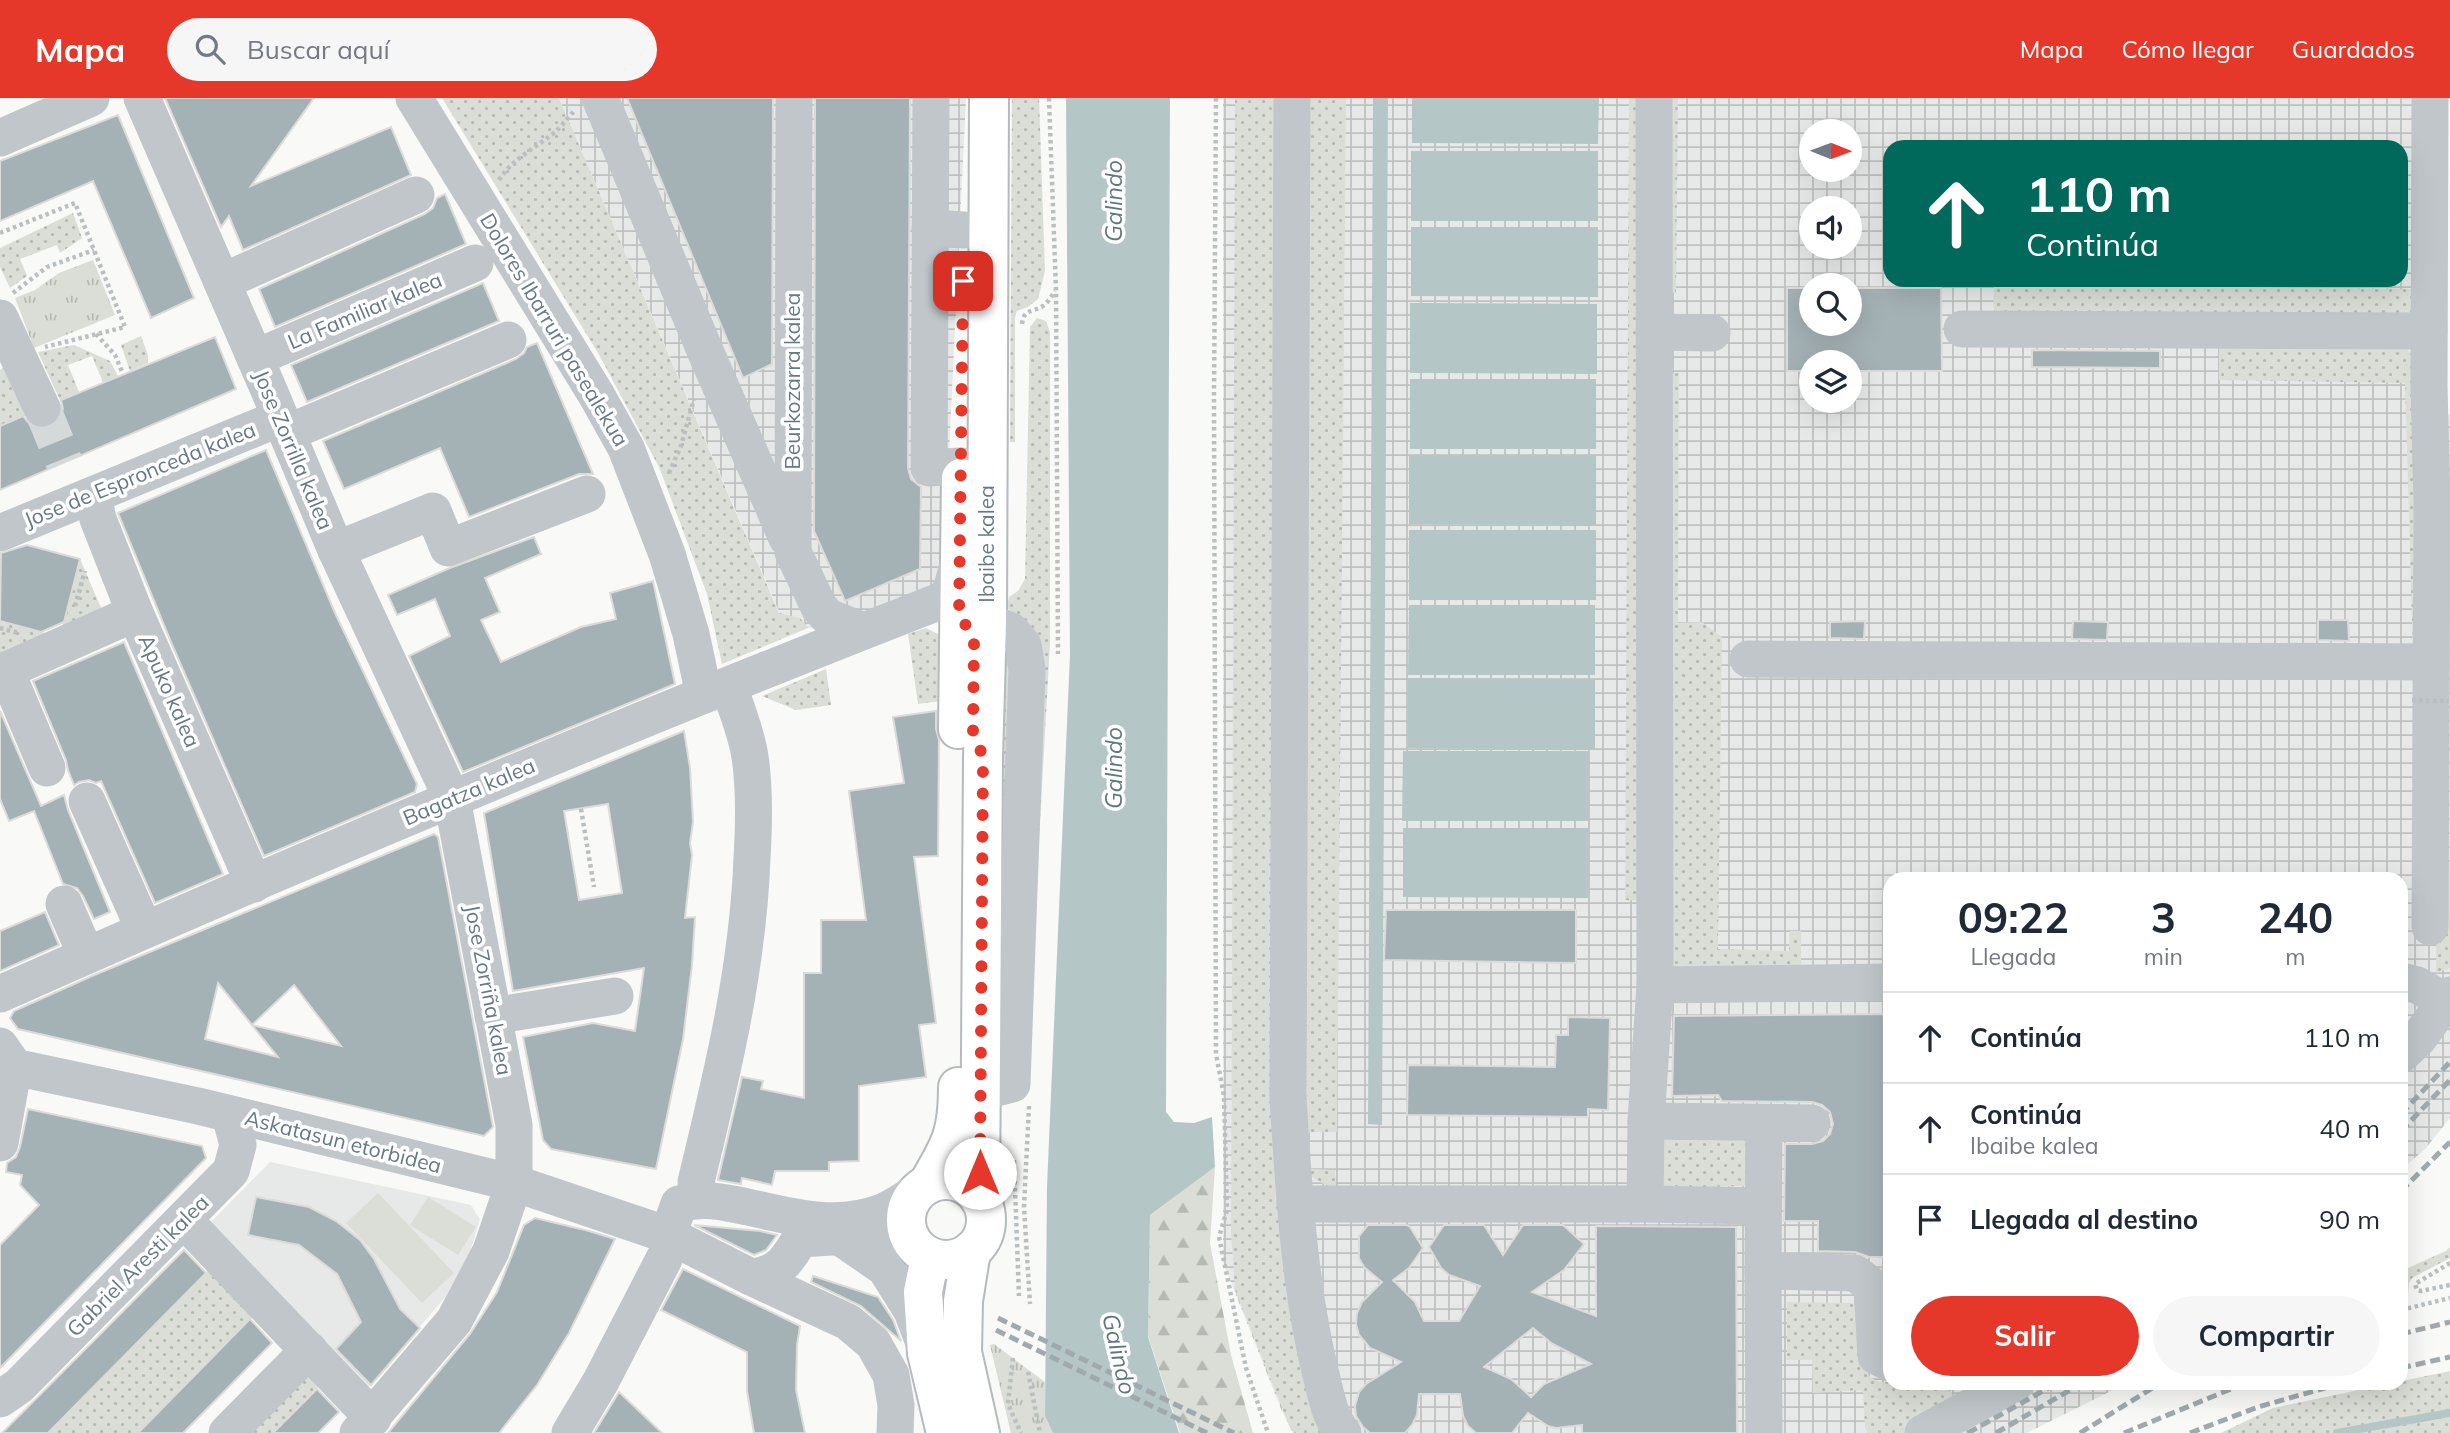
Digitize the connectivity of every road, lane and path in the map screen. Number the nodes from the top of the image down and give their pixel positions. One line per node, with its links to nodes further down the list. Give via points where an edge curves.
1 (91, 98): 14 (street)
2 (142, 98): 21 (street, Jose Zorrilla kalea)
3 (414, 98): 54 (street, Dolores Ibarruri pasealekua, via 626,449 667,555 691,635)
4 (794, 98): 36 (street, Beurkozarra kalea)
5 (931, 98): 17 (street)
6 (965, 98): 17 (main road, Ibaibe kalea)
7 (989, 98): 46 (main road, Ibaibe kalea)
8 (1049, 98): 22 (path)
9 (1216, 98): 119 (path, via 1216,1054 1224,1096 1227,1210 1219,1237 1246,1368)
10 (1292, 98): 88 (street, via 1289,1098)
11 (1654, 98): 26 (street)
12 (2430, 98): 25 (street)
13 (589, 103): 15 (path, via 506,169); 30 (street)
14 (0, 138)
15 (495, 187)
16 (416, 195): 21 (street)
17 (947, 229): 46 (main road, Ibaibe kalea, via 961,466)
18 (0, 233): 19 (path, via 75,203)
19 (94, 250): 23 (path, via 47,267); 28 (path, via 125,327)
20 (475, 263): 32 (street, La Familiar kalea)
21 (222, 282): 32 (street, Jose Zorrilla kalea)
22 (1056, 290)
23 (6, 305): 31 (street)
24 (1962, 329): 25 (street)
25 (2429, 331): 39 (street)
26 (1654, 332): 27 (street); 69 (street)
27 (1712, 333)
28 (96, 334): 31 (path); 33 (path, via 115,355)
29 (508, 340): 37 (street)
30 (706, 353): 35 (street); 38 (path, via 681,446)
31 (18, 354): 34 (street)
32 (255, 359): 37 (street, Jose Zorrilla kalea)
33 (122, 374)
34 (42, 408)
35 (736, 422): 36 (street); 44 (street)
36 (793, 423): 44 (street, Beurkozarra kalea)
37 (284, 426): 41 (street, Jose de Espronceda kalea); 43 (street, Jose Zorrilla kalea)
38 (664, 484)
39 (2441, 493): 52 (street)
40 (587, 494): 43 (street, via 449,548 428,498)
41 (93, 495): 42 (street, Jose de Espronceda kalea); 47 (street, Apuko kalea)
42 (0, 533)
43 (336, 550): 58 (street, Jose Zorrilla kalea)
44 (793, 552): 49 (street, Beurkozarra kalea, via 819,607 828,617)
45 (85, 569): 50 (path)
46 (963, 612): 49 (street, Bagatza kalea); 76 (street, via 1011,631 1023,645 1027,670 1012,1084); 85 (main road, Ibaibe kalea, via 958,1106 948,1149); 86 (main road, Ibaibe kalea, via 983,757)
47 (135, 613): 50 (street); 61 (street, Apuko kalea)
48 (0, 628): 50 (path)
49 (863, 631): 54 (street, Bagatza kalea)
50 (66, 645): 53 (street)
51 (1748, 659): 52 (street)
52 (2430, 662): 64 (street)
53 (3, 672): 57 (street)
54 (716, 690): 58 (street, Bagatza kalea); 83 (street, Dolores Ibarruri pasealekua, via 750,755 754,820 744,958)
55 (2412, 700): 56 (path, bridge)
56 (2449, 701)
57 (47, 768)
58 (452, 799): 61 (street, Bagatza kalea); 73 (street, Jose Zorriña kalea)
59 (87, 801): 65 (street)
60 (581, 809): 62 (path)
61 (254, 884): 65 (street, Bagatza kalea)
62 (594, 887)
63 (64, 904): 66 (street)
64 (2430, 927)
65 (144, 929): 66 (street, Bagatza kalea)
66 (86, 955): 70 (street, Bagatza kalea)
67 (1883, 982): 69 (street)
68 (2408, 983): 72 (street)
69 (1655, 985): 78 (street)
70 (1, 996)
71 (615, 996): 73 (street)
72 (2448, 998): 74 (street)
73 (493, 1016): 84 (street, Jose Zorriña kalea, via 514,1125)
74 (2408, 1048)
75 (5, 1058): 77 (street, Askatasun etorbidea); 81 (street, Askatasun etorbidea)
76 (996, 1088)
77 (230, 1115): 84 (street, Askatasun etorbidea); 90 (street, Gabriel Aresti kalea, via 237,1145 231,1171)
78 (1646, 1121): 79 (street); 87 (street)
79 (1764, 1123): 80 (street); 89 (street)
80 (1829, 1123)
81 (0, 1143)
82 (1014, 1150): 100 (path)
83 (696, 1182)
84 (514, 1183): 92 (street, Askatasun etorbidea); 111 (street, Jose Zorriña kalea, via 491,1251 454,1321)
85 (923, 1188): 86 (main road, via 940,1180 953,1181); 92 (street, via 883,1211 834,1222 698,1199 679,1204); 93 (main road, via 911,1201 906,1225)
86 (980, 1199): 94 (main road, via 986,1221 979,1243)
87 (1644, 1203): 88 (street); 89 (street)
88 (1295, 1204): 120 (street, via 1314,1347 1334,1423)
89 (1763, 1206): 97 (street)
90 (184, 1220): 104 (street); 110 (street, Gabriel Aresti kalea, via 19,1386)
91 (840, 1237): 93 (street, via 878,1234); 95 (street, via 800,1239); 105 (street, via 884,1268)
92 (666, 1247): 98 (street, Askatasun etorbidea); 113 (street, via 601,1381)
93 (920, 1247): 94 (main road, via 951,1259); 105 (main road, via 923,1292)
94 (971, 1251): 105 (main road, via 963,1301)
95 (788, 1260): 98 (street, via 765,1276); 102 (street, via 789,1281)
96 (2450, 1263): 99 (path, via 2415,1284 2421,1291)
97 (1763, 1271): 107 (street, via 1855,1273 1872,1286 1875,1356); 121 (street)
98 (751, 1278): 102 (street, Askatasun etorbidea)
99 (2450, 1284)
100 (1020, 1296)
101 (2450, 1297): 103 (path)
102 (815, 1308): 114 (street, Askatasun etorbidea, via 848,1322 873,1343 891,1375)
103 (2408, 1308)
104 (309, 1350): 111 (street); 112 (street)
105 (945, 1353): 115 (main road); 116 (main road)
106 (1013, 1358): 117 (path, via 1008,1404)
107 (1883, 1360)
108 (1028, 1372): 118 (path)
109 (1969, 1394): 122 (street)
110 (0, 1399)
111 (365, 1425)
112 (227, 1433)
113 (570, 1433)
114 (895, 1433)
115 (946, 1433)
116 (980, 1433)
117 (1021, 1433)
118 (1040, 1433)
119 (1268, 1433)
120 (1343, 1433)
121 (1764, 1433)
122 (1923, 1433)

